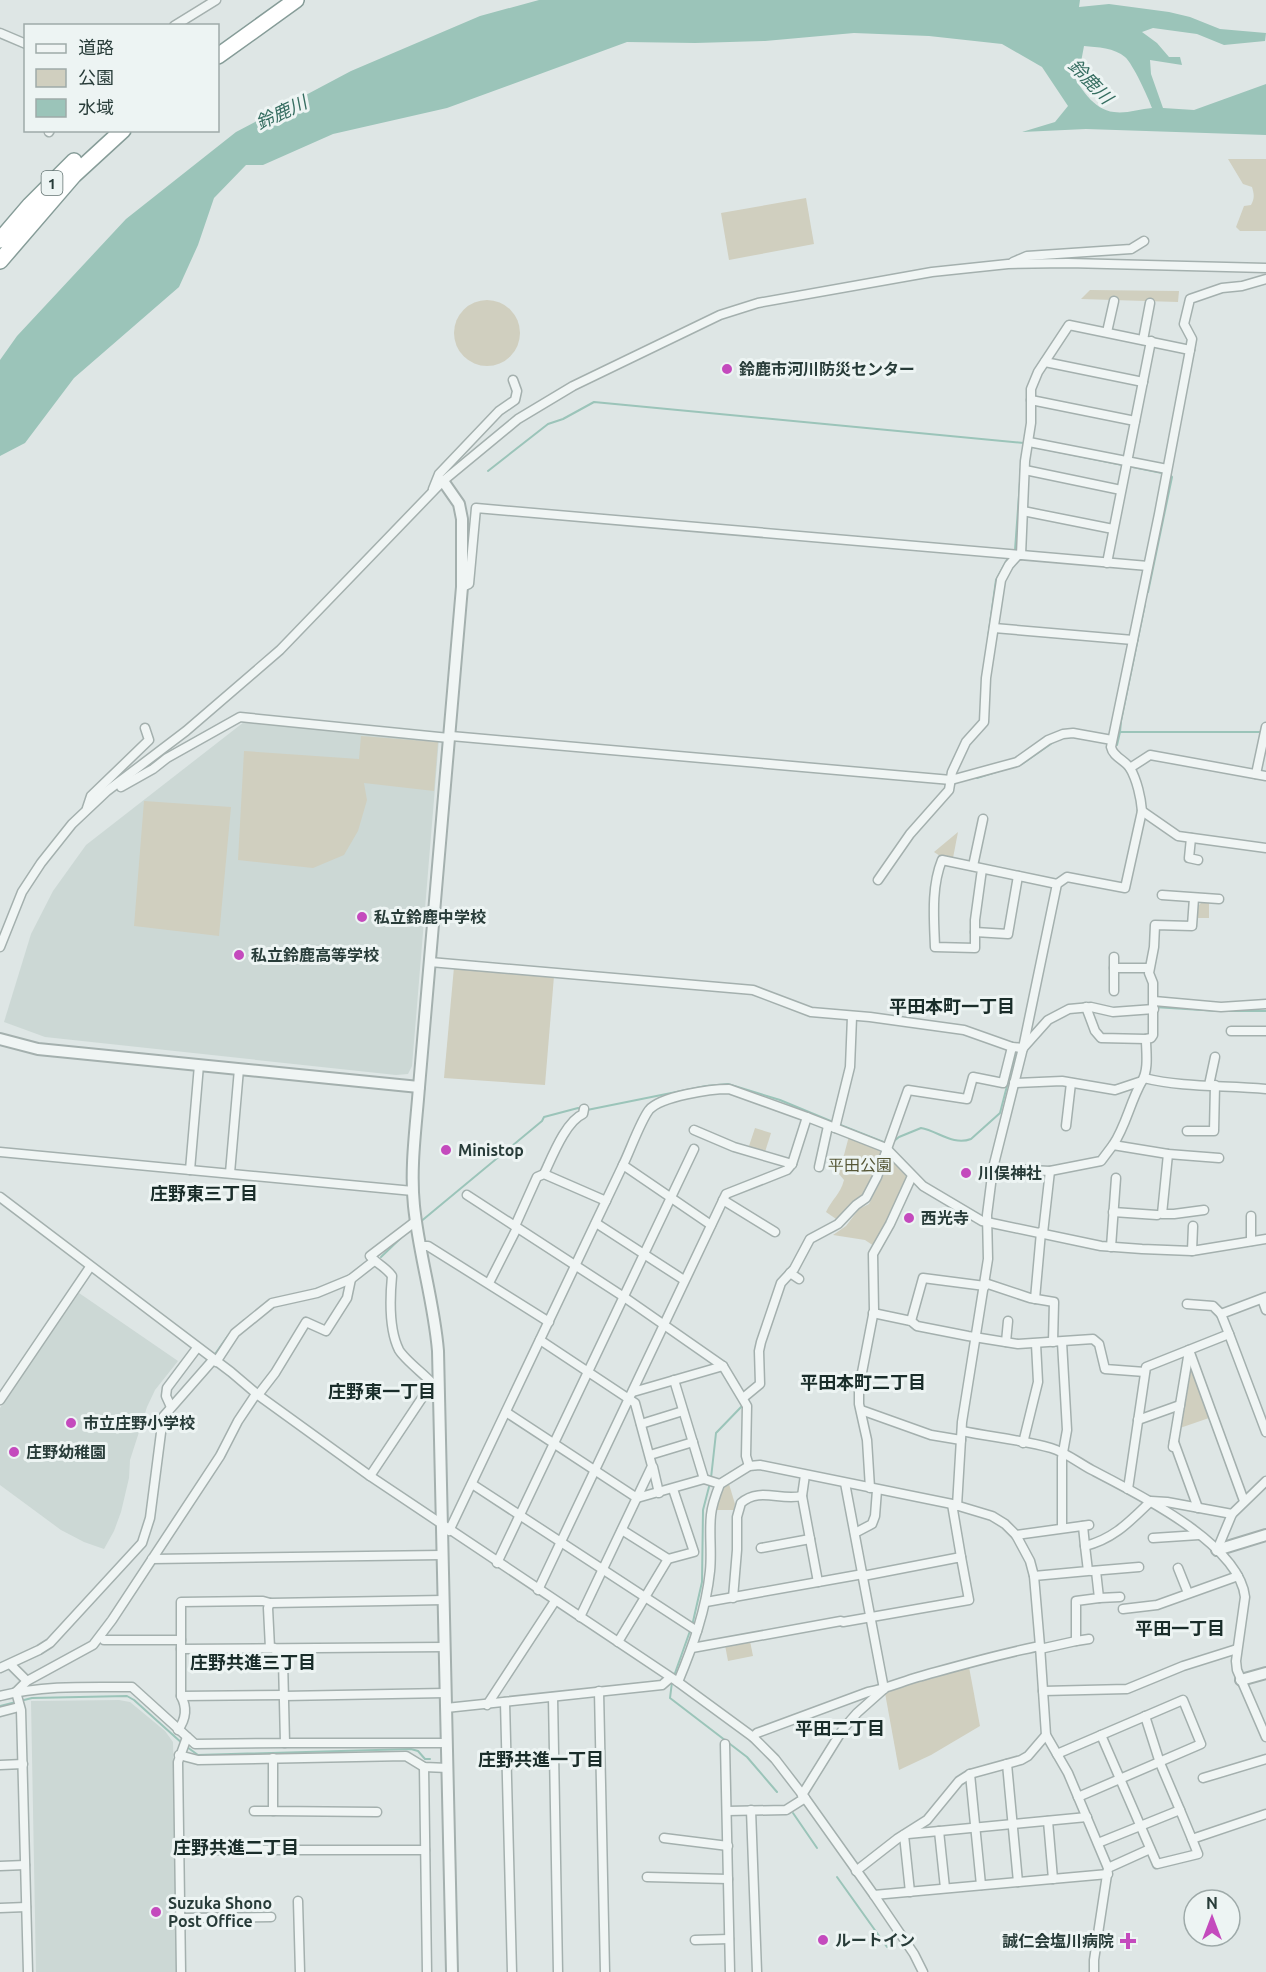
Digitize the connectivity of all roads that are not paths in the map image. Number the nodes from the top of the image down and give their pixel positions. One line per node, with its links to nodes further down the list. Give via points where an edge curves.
1 (216, 0): 4 (street)
2 (278, 0): 6 (highway)
3 (296, 0): 8 (highway)
4 (177, 24)
5 (0, 33): 7 (street)
6 (219, 42)
7 (24, 43)
8 (219, 55)
9 (106, 132): 11 (highway, 1)
10 (121, 132): 13 (highway, 1, via 74,175)
11 (0, 240)
12 (1144, 241): 14 (street, via 1131,249 1027,256)
13 (0, 261)
14 (1008, 264): 15 (street); 31 (street, via 846,286 758,303 720,315 573,386 518,419)
15 (1266, 268)
16 (1266, 279): 21 (street, via 1190,298 1184,324 1191,339)
17 (1114, 301): 19 (street)
18 (1150, 303): 20 (street)
19 (1107, 332): 20 (street); 22 (street, via 1069,325)
20 (1147, 340): 21 (street); 24 (street)
21 (1190, 350): 29 (street)
22 (1045, 362): 24 (street); 25 (street)
23 (513, 380): 33 (street, via 515,400 499,411 439,474)
24 (1143, 382): 26 (street)
25 (1030, 400): 26 (street); 27 (street)
26 (1135, 421): 28 (street)
27 (1029, 442): 28 (street); 30 (street)
28 (1126, 465): 29 (street); 32 (street)
29 (1167, 469): 38 (street)
30 (1025, 470): 32 (street); 34 (street)
31 (443, 481): 33 (street); 39 (street, via 459,504 462,519)
32 (1121, 490): 35 (street)
33 (432, 492): 50 (street, via 280,650 186,731)
34 (1023, 511): 35 (street); 36 (street)
35 (1113, 529): 37 (street)
36 (1019, 555): 37 (street); 39 (street, via 476,508 469,584); 40 (street, via 1001,580)
37 (1107, 563): 38 (street)
38 (1148, 566): 41 (street)
39 (462, 587): 44 (street)
40 (994, 628): 41 (street); 49 (street, via 986,717 966,742)
41 (1133, 640): 45 (street)
42 (145, 728): 51 (street, via 149,740 91,796)
43 (1265, 731): 47 (street)
44 (450, 737): 49 (street); 50 (street, via 240,717 153,769); 67 (street)
45 (1112, 743): 46 (street, via 1114,754); 49 (street, via 1063,734 1017,762)
46 (1130, 768): 47 (street, via 1150,755); 52 (street)
47 (1256, 774): 48 (street)
48 (1266, 776)
49 (951, 780): 59 (street, via 949,790 910,834)
50 (107, 791): 51 (street)
51 (85, 811): 65 (street, via 22,892)
52 (1142, 811): 54 (street, via 1169,832); 60 (street, via 1125,888 1067,877)
53 (983, 819): 57 (street)
54 (1191, 838): 55 (street); 56 (street, via 1188,858)
55 (1266, 848)
56 (1198, 860)
57 (978, 868): 58 (street); 64 (street); 64 (street, via 942,860 934,907 935,947 975,948)
58 (1018, 876): 60 (street); 64 (street, via 1008,934)
59 (878, 880)
60 (1057, 884): 80 (street)
61 (1162, 895): 62 (street)
62 (1194, 898): 63 (street); 69 (street, via 1192,926 1155,925)
63 (1219, 899)
64 (975, 932)
65 (0, 947)
66 (1114, 957): 68 (street)
67 (430, 962): 74 (street, via 743,989 811,1012); 88 (street)
68 (1114, 968): 69 (street); 70 (street)
69 (1149, 968): 72 (street)
70 (1114, 991)
71 (1266, 1004): 72 (street)
72 (1154, 1005): 73 (street, via 1113,1012); 78 (street, via 1153,1035)
73 (1086, 1007): 78 (street, via 1101,1038); 80 (street, via 1048,1020)
74 (852, 1017): 79 (street, via 964,1030); 92 (street, via 850,1067)
75 (1231, 1031): 76 (street)
76 (1266, 1031)
77 (0, 1039): 82 (street, via 38,1049)
78 (1146, 1039): 84 (street)
79 (1012, 1047): 80 (street); 96 (street, via 1003,1083 974,1077 967,1099 908,1090)
80 (1023, 1048): 85 (street)
81 (1215, 1057): 87 (street)
82 (199, 1065): 83 (street); 106 (street)
83 (239, 1069): 88 (street); 108 (street)
84 (1143, 1079): 86 (street, via 1114,1090); 87 (street, via 1177,1085); 97 (street)
85 (1014, 1083): 86 (street); 105 (street)
86 (1071, 1083): 93 (street)
87 (1212, 1085): 89 (street); 95 (street, via 1214,1131)
88 (419, 1087): 112 (street)
89 (1266, 1089)
90 (583, 1112): 109 (street, via 568,1128)
91 (807, 1117): 92 (street); 102 (street); 103 (street, via 729,1089 682,1095 651,1108)
92 (834, 1125): 96 (street); 104 (street)
93 (1066, 1126)
94 (694, 1130): 102 (street)
95 (1187, 1131)
96 (888, 1146): 110 (street); 139 (street, via 866,1198 838,1224 810,1239)
97 (1113, 1146): 100 (street); 107 (street, via 1101,1161)
98 (694, 1149): 115 (street)
99 (0, 1152): 106 (street)
100 (1168, 1154): 101 (street); 118 (street, via 1162,1214)
101 (1219, 1158)
102 (792, 1164): 116 (street, via 787,1170 726,1194)
103 (623, 1165): 115 (street); 117 (street)
104 (819, 1167)
105 (993, 1168): 107 (street); 123 (street)
106 (190, 1170): 108 (street)
107 (1050, 1171): 129 (street)
108 (230, 1173): 112 (street)
109 (543, 1174): 117 (street); 127 (street, via 537,1177)
110 (912, 1176): 123 (street, via 933,1193); 150 (street, via 873,1254)
111 (1116, 1179): 119 (street)
112 (413, 1191): 122 (street)
113 (467, 1195): 127 (street)
114 (0, 1197): 138 (street)
115 (671, 1198): 125 (street); 135 (street)
116 (723, 1200): 125 (street); 128 (street)
117 (606, 1201): 124 (street)
118 (1204, 1210)
119 (1113, 1212): 120 (street); 133 (street)
120 (1157, 1215)
121 (1251, 1216): 131 (street)
122 (416, 1221): 132 (street); 136 (street)
123 (988, 1221): 129 (street); 144 (street)
124 (596, 1223): 135 (street); 137 (street)
125 (711, 1225): 142 (street)
126 (1193, 1226): 134 (street)
127 (516, 1227): 137 (street); 143 (street)
128 (775, 1232)
129 (1042, 1232): 133 (street); 147 (street)
130 (1266, 1239): 131 (street)
131 (1251, 1241): 134 (street)
132 (421, 1246): 143 (street, via 428,1246); 169 (street, via 435,1316)
133 (1111, 1246): 134 (street)
134 (1192, 1251)
135 (644, 1254): 142 (street); 145 (street)
136 (372, 1259): 140 (street); 169 (street, via 392,1275 391,1317 400,1351)
137 (576, 1266): 145 (street); 154 (street)
138 (90, 1267): 162 (street); 172 (street)
139 (790, 1273): 141 (street); 173 (street, via 781,1283 761,1341 760,1384)
140 (351, 1279): 164 (street, via 305,1297 272,1303 234,1334); 170 (street, via 347,1298 326,1331 306,1322)
141 (799, 1279)
142 (684, 1280): 155 (street)
143 (489, 1283): 154 (street)
144 (985, 1285): 147 (street); 152 (street, via 923,1278); 157 (street)
145 (624, 1297): 155 (street); 166 (street)
146 (1264, 1298): 149 (street); 151 (street)
147 (1035, 1299): 160 (street, via 1054,1302)
148 (1187, 1305): 151 (street, via 1213,1306)
149 (1266, 1310)
150 (873, 1313): 152 (street); 176 (street, via 859,1388)
151 (1221, 1314): 156 (street)
152 (911, 1321): 157 (street, via 917,1326)
153 (1008, 1321): 159 (street)
154 (549, 1322): 158 (street)
155 (664, 1324): 165 (street); 171 (street)
156 (1229, 1334): 163 (street); 181 (street)
157 (975, 1337): 159 (street); 182 (street)
158 (540, 1340): 166 (street); 178 (street)
159 (1006, 1341): 161 (street)
160 (1058, 1342): 161 (street); 167 (street, via 1093,1339 1099,1344 1105,1369); 187 (street, via 1066,1430)
161 (1036, 1344): 185 (street, via 1038,1382)
162 (197, 1348): 164 (street); 174 (street, via 167,1388)
163 (1189, 1350): 167 (street, via 1149,1365); 175 (street); 204 (street)
164 (213, 1359): 170 (street); 174 (street)
165 (723, 1366): 168 (street); 173 (street)
166 (588, 1371): 171 (street); 183 (street)
167 (1145, 1372): 179 (street)
168 (674, 1380): 171 (street); 177 (street)
169 (436, 1383): 192 (street); 209 (street)
170 (257, 1394): 192 (street); 224 (street)
171 (631, 1395): 180 (street); 190 (street)
172 (0, 1400)
173 (745, 1402): 189 (street)
174 (169, 1404): 228 (street, via 163,1416 150,1518 146,1535 136,1550)
175 (1180, 1405): 179 (street); 206 (street, via 1174,1444)
176 (861, 1410): 182 (street, via 931,1435); 198 (street)
177 (683, 1411): 180 (street); 184 (street)
178 (506, 1412): 183 (street); 196 (street)
179 (1138, 1420): 199 (street)
180 (641, 1424): 186 (street)
181 (1266, 1432)
182 (961, 1435): 185 (street); 205 (street)
183 (554, 1442): 190 (street); 208 (street)
184 (693, 1442): 186 (street); 193 (street)
185 (1023, 1443): 187 (street)
186 (650, 1455): 188 (street)
187 (1064, 1455): 199 (street); 210 (street)
188 (652, 1466): 200 (street); 202 (street)
189 (749, 1466): 191 (street); 193 (street)
190 (596, 1470): 202 (street); 218 (street)
191 (805, 1475): 195 (street); 201 (street)
192 (370, 1476): 209 (street)
193 (712, 1481): 197 (street); 244 (street, via 711,1564)
194 (1266, 1482): 204 (street)
195 (845, 1483): 198 (street); 212 (street)
196 (472, 1484): 208 (street); 209 (street)
197 (673, 1489): 200 (street); 225 (street, via 694,1552)
198 (873, 1489): 205 (street); 212 (street, via 872,1524)
199 (1128, 1489): 203 (street)
200 (659, 1493): 202 (street)
201 (802, 1496): 217 (street); 240 (street, via 754,1494 741,1503)
202 (637, 1498): 211 (street)
203 (1151, 1501): 206 (street); 214 (street); 219 (street, via 1116,1534)
204 (1244, 1501): 207 (street)
205 (955, 1505): 213 (street, via 992,1516); 223 (street)
206 (1198, 1508): 207 (street)
207 (1232, 1514): 221 (street)
208 (521, 1515): 218 (street); 226 (street)
209 (445, 1528): 222 (street); 226 (street)
210 (1062, 1528): 213 (street); 219 (street, via 1086,1525)
211 (622, 1530): 225 (street); 230 (street)
212 (855, 1533): 232 (street)
213 (1016, 1535): 233 (street)
214 (1199, 1535): 216 (street); 221 (street)
215 (1266, 1535): 221 (street)
216 (1153, 1538)
217 (810, 1539): 220 (street); 235 (street)
218 (562, 1543): 230 (street); 236 (street)
219 (1085, 1546): 231 (street)
220 (761, 1548)
221 (1217, 1550): 234 (street)
222 (442, 1555): 224 (street); 242 (street)
223 (961, 1557): 232 (street); 248 (street, via 969,1600)
224 (152, 1559): 228 (street)
225 (668, 1559): 238 (street)
226 (497, 1563): 236 (street)
227 (1139, 1567): 231 (street)
228 (134, 1568): 260 (street, via 50,1643); 265 (street, via 112,1620 93,1645)
229 (1178, 1568): 237 (street)
230 (604, 1570): 238 (street); 247 (street)
231 (1092, 1571): 233 (street); 241 (street)
232 (863, 1575): 235 (street); 248 (street)
233 (1034, 1576): 256 (street)
234 (1239, 1576): 237 (street); 259 (street, via 1245,1597)
235 (819, 1582): 240 (street)
236 (538, 1590): 243 (street)
237 (1188, 1593): 246 (street, via 1157,1605)
238 (644, 1597): 249 (street); 253 (street)
239 (1120, 1597): 241 (street)
240 (733, 1598): 244 (street)
241 (1099, 1598): 252 (street, via 1076,1601)
242 (444, 1600): 245 (street); 255 (street)
243 (555, 1601): 247 (street); 276 (street)
244 (706, 1602): 249 (street)
245 (270, 1603): 254 (street, via 181,1602); 257 (street)
246 (1123, 1610)
247 (580, 1617): 253 (street)
248 (870, 1617): 258 (street); 266 (street)
249 (697, 1631): 258 (street)
250 (1089, 1639): 252 (street)
251 (104, 1640): 254 (street)
252 (1076, 1641): 256 (street)
253 (618, 1642): 263 (street)
254 (181, 1644): 257 (street); 272 (street)
255 (444, 1647): 257 (street); 270 (street)
256 (1040, 1647): 266 (street, via 992,1656); 268 (street)
257 (272, 1648): 273 (street, via 283,1660)
258 (692, 1648): 263 (street)
259 (1237, 1649): 264 (street); 268 (street, via 1127,1689)
260 (10, 1664): 261 (street); 265 (street)
261 (0, 1668)
262 (1266, 1673): 264 (street)
263 (674, 1680): 267 (street, via 663,1685); 285 (street)
264 (1241, 1680): 286 (street)
265 (27, 1681): 269 (street)
266 (884, 1689): 285 (street, via 817,1710); 304 (street, via 843,1729)
267 (599, 1691): 274 (street); 353 (street)
268 (1043, 1691): 282 (street)
269 (16, 1693): 271 (street); 277 (street); 281 (street, via 132,1687)
270 (445, 1693): 273 (street); 278 (street)
271 (0, 1696)
272 (181, 1696): 273 (street); 281 (street, via 185,1721)
273 (284, 1696): 287 (street)
274 (553, 1697): 275 (street); 352 (street)
275 (505, 1702): 276 (street); 351 (street)
276 (487, 1705): 278 (street)
277 (20, 1707): 279 (street); 296 (street)
278 (446, 1708): 288 (street)
279 (0, 1712)
280 (1145, 1716): 283 (street); 295 (street); 295 (street, via 1183,1700 1201,1744)
281 (178, 1730): 284 (street)
282 (1046, 1735): 291 (street); 297 (street, via 1028,1756)
283 (1101, 1735): 291 (street); 303 (street)
284 (187, 1737): 287 (street, via 195,1744); 292 (street)
285 (753, 1737): 304 (street)
286 (1266, 1737)
287 (285, 1743): 290 (street)
288 (447, 1743): 290 (street); 300 (street)
289 (724, 1744): 310 (street)
290 (305, 1751): 293 (street); 299 (street, via 406,1756)
291 (1057, 1754): 305 (street)
292 (179, 1755): 293 (street, via 198,1760); 325 (street)
293 (273, 1758): 309 (street)
294 (1266, 1759): 302 (street)
295 (1160, 1763): 303 (street); 307 (street)
296 (22, 1764): 298 (street); 327 (street)
297 (1007, 1764): 301 (street); 315 (street)
298 (0, 1765)
299 (424, 1767): 300 (street); 326 (street)
300 (448, 1768): 350 (street)
301 (969, 1774): 317 (street); 319 (street, via 927,1820)
302 (1203, 1778)
303 (1120, 1780): 305 (street); 316 (street)
304 (803, 1796): 306 (street, via 786,1810); 329 (street)
305 (1078, 1797): 313 (street)
306 (752, 1810): 310 (street); 355 (street)
307 (1180, 1810): 316 (street); 321 (street)
308 (254, 1811): 309 (street)
309 (273, 1811): 311 (street)
310 (728, 1811): 323 (street)
311 (377, 1812)
312 (1266, 1814): 321 (street)
313 (1087, 1817): 314 (street); 322 (street)
314 (1048, 1821): 315 (street); 333 (street)
315 (1012, 1824): 317 (street); 334 (street)
316 (1140, 1826): 322 (street); 324 (street)
317 (975, 1828): 318 (street); 335 (street)
318 (939, 1831): 319 (street); 336 (street)
319 (905, 1835): 329 (street); 337 (street)
320 (664, 1838): 323 (street)
321 (1192, 1839): 324 (street, via 1198,1854 1156,1864)
322 (1098, 1843): 330 (street)
323 (728, 1846): 332 (street)
324 (1150, 1849): 330 (street)
325 (179, 1850): 326 (street); 343 (street)
326 (425, 1850): 349 (street)
327 (25, 1865): 328 (street); 340 (street)
328 (0, 1866)
329 (856, 1871): 338 (street)
330 (1108, 1871): 333 (street); 357 (street)
331 (647, 1877): 332 (street)
332 (729, 1879): 345 (street)
333 (1053, 1879): 334 (street)
334 (1018, 1882): 335 (street)
335 (981, 1885): 336 (street)
336 (945, 1888): 337 (street)
337 (910, 1892): 338 (street)
338 (874, 1895): 356 (street)
339 (298, 1901): 348 (street)
340 (26, 1907): 341 (street); 346 (street)
341 (0, 1908)
342 (271, 1917): 343 (street)
343 (181, 1918): 347 (street)
344 (695, 1940): 345 (street)
345 (729, 1940): 354 (street)
346 (28, 1972)
347 (182, 1972)
348 (300, 1972)
349 (427, 1972)
350 (452, 1972)
351 (512, 1972)
352 (558, 1972)
353 (605, 1972)
354 (730, 1972)
355 (757, 1972)
356 (924, 1972)
357 (1094, 1972)

